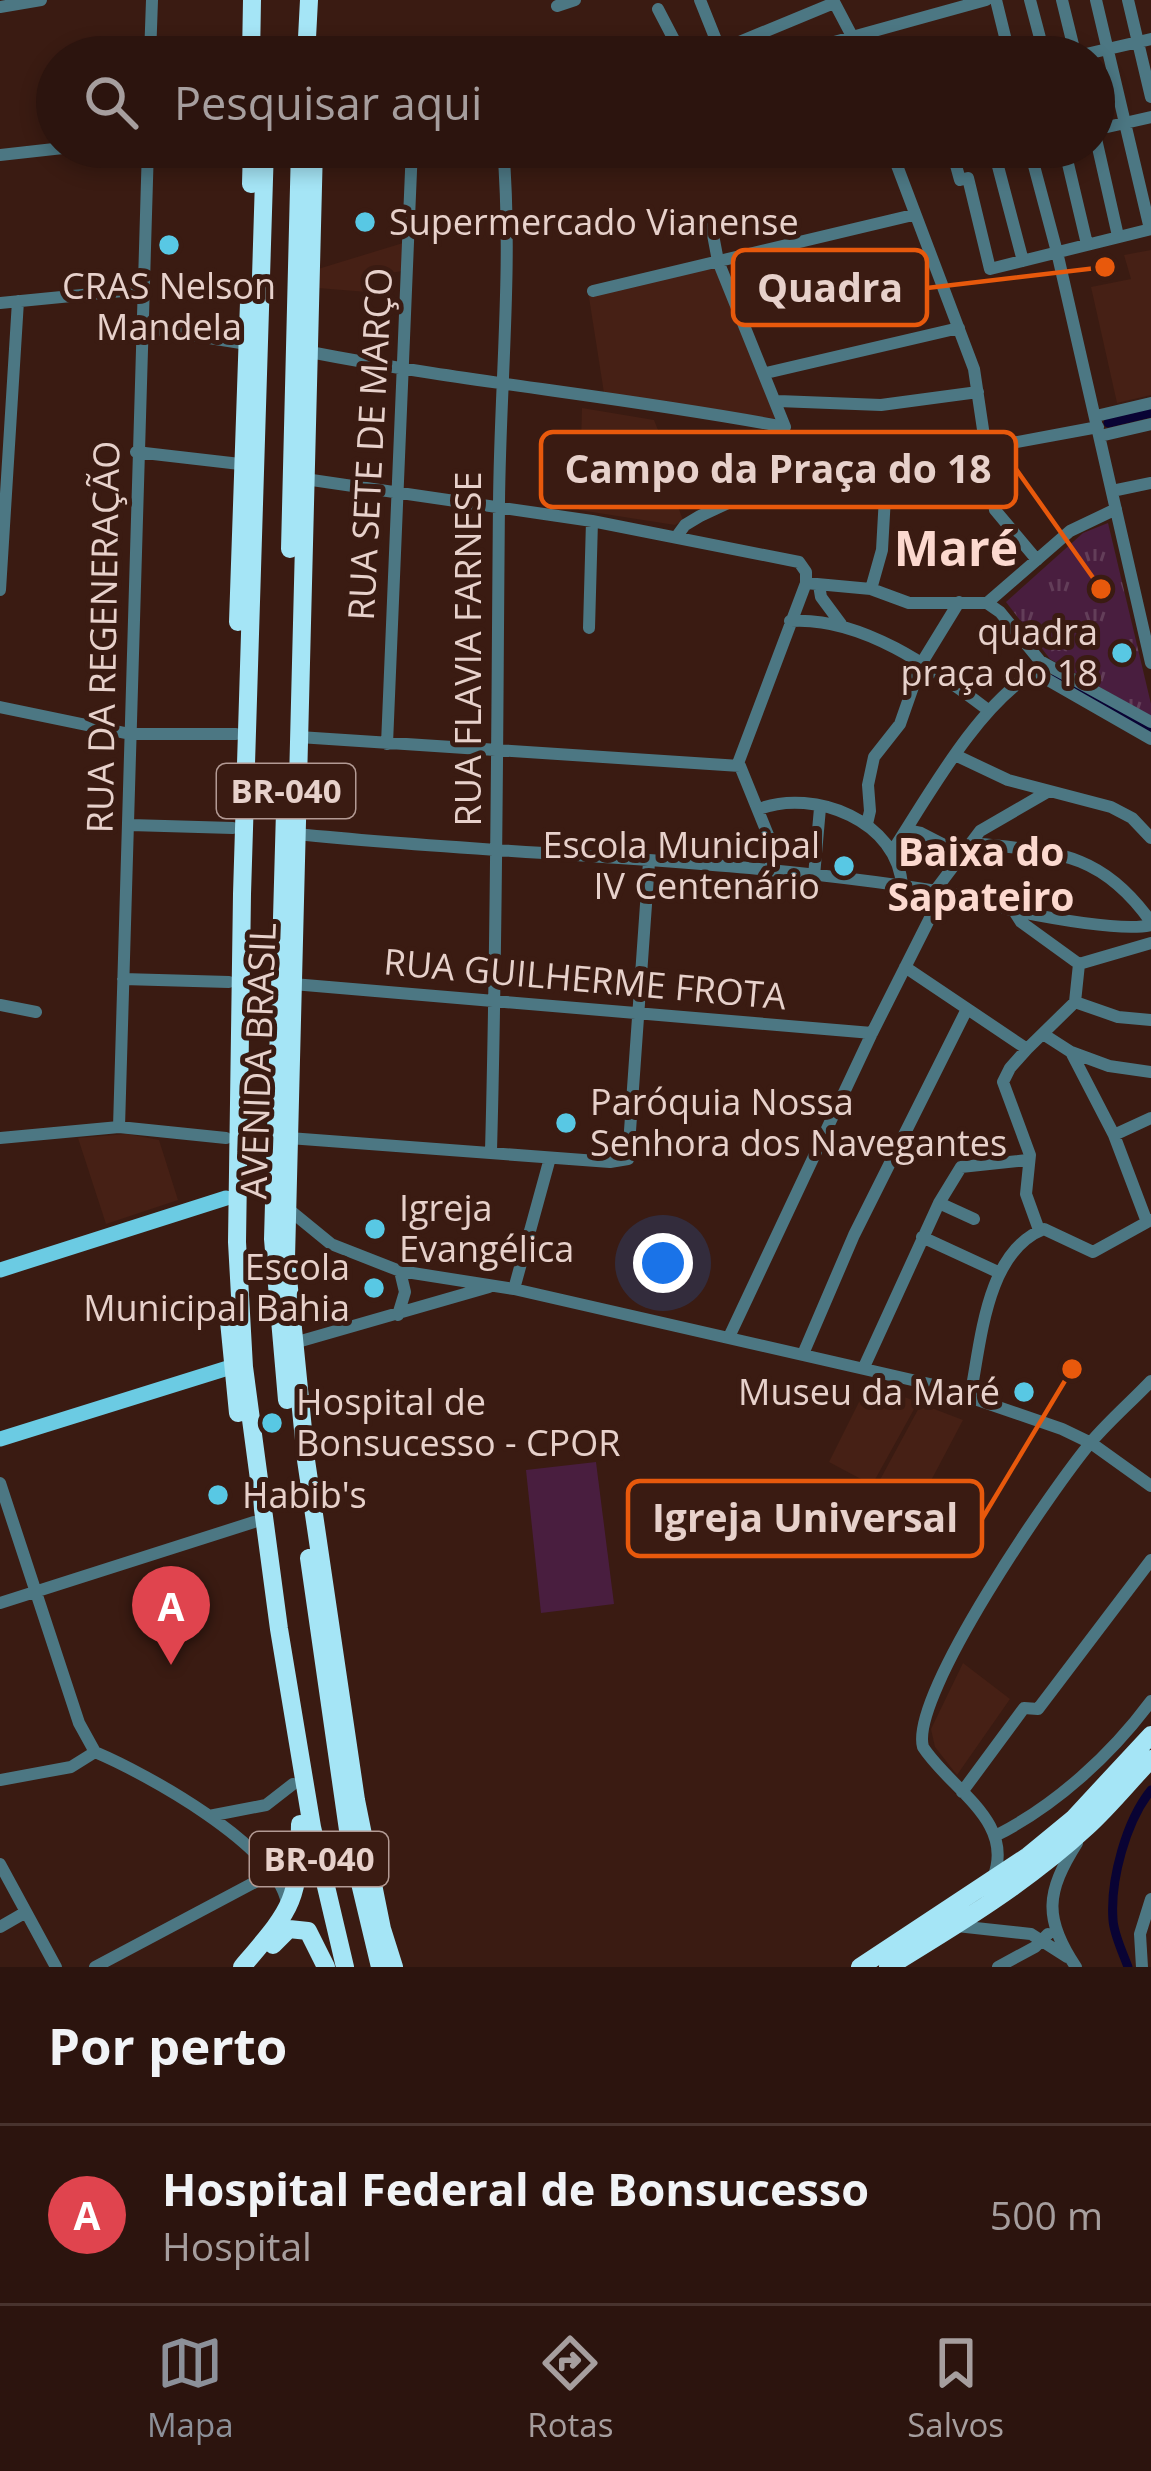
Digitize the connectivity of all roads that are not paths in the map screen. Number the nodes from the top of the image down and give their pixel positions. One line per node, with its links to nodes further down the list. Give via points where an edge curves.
1 (41, 0): 18 (street)
2 (152, 0): 21 (street)
3 (252, 0): 22 (highway)
4 (264, 0): 23 (highway)
5 (309, 0): 24 (highway)
6 (320, 0): 25 (highway)
7 (575, 0): 17 (street)
8 (700, 0): 27 (street)
9 (986, 0): 16 (street)
10 (996, 0): 31 (street)
11 (1030, 0): 32 (street)
12 (1062, 0): 33 (street)
13 (1096, 0): 34 (street)
14 (1128, 0): 35 (street)
15 (834, 2): 28 (street); 29 (street)
16 (958, 4): 19 (street)
17 (557, 6)
18 (0, 7)
19 (930, 8): 30 (street)
20 (658, 9): 26 (street)
21 (151, 36)
22 (251, 36)
23 (263, 36)
24 (307, 36)
25 (319, 36)
26 (672, 36)
27 (714, 36)
28 (759, 36)
29 (853, 36)
30 (857, 36)
31 (1005, 36)
32 (1040, 36)
33 (1070, 36)
34 (1104, 36)
35 (1144, 40): 37 (street)
36 (1115, 83): 39 (street)
37 (1151, 98)
38 (1151, 117): 39 (street)
39 (1124, 122): 40 (street); 58 (street)
40 (1115, 124)
41 (36, 151): 42 (street)
42 (0, 155)
43 (147, 168): 65 (street, RUA DA REGENERAÇÃO)
44 (252, 168): 64 (highway, AVENIDA BRASIL)
45 (264, 168): 99 (highway, AVENIDA BRASIL / BR-040)
46 (300, 168): 72 (highway, AVENIDA BRASIL / BR-040)
47 (314, 168): 72 (highway, AVENIDA BRASIL)
48 (411, 168): 73 (street, RUA SETE DE MARÇO)
49 (504, 168): 75 (street, RUA FLAVIA FARNESE)
50 (897, 168): 56 (street)
51 (957, 168): 62 (street, via 961,181 968,178 990,269)
52 (998, 168): 62 (street)
53 (1032, 168): 61 (street)
54 (1069, 168): 60 (street)
55 (1103, 168): 59 (street)
56 (914, 215): 63 (street); 70 (street)
57 (710, 219): 63 (street)
58 (1150, 229): 59 (street)
59 (1118, 236): 60 (street)
60 (1088, 244): 61 (street)
61 (1058, 252): 62 (street); 81 (street)
62 (1023, 260)
63 (718, 261): 66 (street); 74 (street)
64 (250, 282): 71 (highway, AVENIDA BRASIL); 99 (highway)
65 (142, 289): 67 (street); 69 (street, RUA DA REGENERAÇÃO)
66 (592, 291)
67 (18, 301): 68 (street); 98 (street)
68 (0, 303)
69 (141, 327): 71 (street); 83 (street, RUA DA REGENERAÇÃO)
70 (959, 328): 74 (street); 76 (street)
71 (247, 344): 85 (highway, AVENIDA BRASIL)
72 (302, 356): 73 (street); 86 (highway, AVENIDA BRASIL); 158 (highway, AVENIDA BRASIL / BR-040)
73 (403, 370): 75 (street); 89 (street, RUA SETE DE MARÇO)
74 (766, 373): 77 (street)
75 (501, 386): 80 (street); 91 (street, RUA FLAVIA FARNESE)
76 (978, 392): 77 (street, via 868,406); 82 (street)
77 (778, 401): 80 (street)
78 (1151, 403): 81 (street)
79 (1151, 424): 81 (street)
80 (780, 426): 88 (street)
81 (1098, 426): 82 (street); 90 (street)
82 (985, 448): 84 (street); 95 (street, via 994,510)
83 (136, 452): 85 (street); 112 (street, RUA DA REGENERAÇÃO)
84 (887, 461): 88 (street); 97 (street, via 882,550)
85 (240, 464): 113 (highway, AVENIDA BRASIL)
86 (305, 479): 89 (street); 114 (highway, AVENIDA BRASIL)
87 (1151, 483): 90 (street)
88 (769, 484): 94 (street, via 689,522)
89 (398, 490): 91 (street); 116 (street, RUA SETE DE MARÇO)
90 (1112, 491): 92 (street)
91 (499, 506): 93 (street); 117 (street, RUA FLAVIA FARNESE)
92 (1116, 509): 95 (street, via 1077,527); 102 (street)
93 (592, 521): 94 (street); 105 (street)
94 (677, 536): 96 (street, via 795,560)
95 (1037, 560): 101 (street)
96 (812, 584): 97 (street); 103 (street); 104 (street)
97 (871, 589): 100 (street, via 909,603)
98 (0, 590)
99 (251, 594): 150 (highway, AVENIDA BRASIL / BR-040)
100 (959, 602): 101 (street); 107 (street)
101 (986, 603): 108 (street)
102 (1146, 617): 106 (street)
103 (790, 621): 104 (street); 119 (street)
104 (841, 625): 107 (street)
105 (589, 628)
106 (1151, 663)
107 (921, 664): 110 (street); 123 (street, via 900,724 874,757)
108 (1037, 667): 110 (street); 111 (street); 115 (street)
109 (0, 707): 112 (street)
110 (988, 710): 118 (street)
111 (1151, 722)
112 (130, 734): 113 (street); 124 (street, RUA DA REGENERAÇÃO)
113 (236, 734): 125 (highway, AVENIDA BRASIL)
114 (298, 737): 116 (street); 127 (highway, AVENIDA BRASIL)
115 (1151, 739)
116 (387, 744): 117 (street)
117 (499, 752): 119 (street); 130 (street, RUA FLAVIA FARNESE)
118 (955, 755): 120 (street); 126 (street)
119 (738, 766): 122 (street)
120 (1049, 791): 128 (street, via 1124,812); 129 (street, via 983,829)
121 (820, 808): 122 (street); 123 (street); 134 (street)
122 (759, 809): 133 (street)
123 (867, 824): 131 (street)
124 (130, 825): 125 (street); 142 (street, RUA DA REGENERAÇÃO)
125 (233, 828): 143 (highway, AVENIDA BRASIL)
126 (906, 830): 129 (street); 131 (street)
127 (297, 834): 130 (street); 144 (highway, AVENIDA BRASIL)
128 (1151, 838)
129 (968, 849): 136 (street); 138 (street, via 1078,858 1117,880)
130 (497, 850): 132 (street); 146 (street, RUA FLAVIA FARNESE)
131 (893, 850): 135 (street)
132 (649, 862): 133 (street); 151 (street)
133 (772, 872): 134 (street)
134 (814, 876): 135 (street)
135 (902, 887): 136 (street)
136 (934, 892): 137 (street); 141 (street, via 933,913)
137 (1014, 911): 138 (street, via 1128,928); 140 (street)
138 (1151, 923)
139 (1151, 943): 140 (street)
140 (1078, 964): 145 (street)
141 (904, 968): 148 (street); 153 (street)
142 (123, 979): 143 (street); 160 (street, RUA DA REGENERAÇÃO)
143 (229, 982): 163 (highway, AVENIDA BRASIL)
144 (293, 985): 146 (street, RUA GUILHERME FROTA); 164 (highway, AVENIDA BRASIL)
145 (1075, 1002): 152 (street); 154 (street)
146 (495, 1003): 151 (street, RUA GUILHERME FROTA); 165 (street, RUA FLAVIA FARNESE)
147 (0, 1005): 149 (street)
148 (967, 1009): 155 (street); 183 (street)
149 (36, 1012)
150 (240, 1014): 163 (highway); 222 (highway, AVENIDA BRASIL / BR-040, via 244,1367 279,1629)
151 (641, 1014): 153 (street, RUA GUILHERME FROTA); 166 (street, via 632,1150 625,1161)
152 (1151, 1020)
153 (872, 1033): 181 (street)
154 (1043, 1034): 155 (street); 156 (street)
155 (1027, 1049): 167 (street, via 1003,1082)
156 (1071, 1052): 157 (street); 161 (street)
157 (1151, 1072)
158 (276, 1078): 170 (highway); 223 (highway, AVENIDA BRASIL / BR-040, via 275,1279 294,1459 350,1838)
159 (1151, 1118): 161 (street)
160 (118, 1127): 162 (street); 163 (street)
161 (1114, 1135): 172 (street)
162 (0, 1138)
163 (226, 1138): 168 (highway, AVENIDA BRASIL)
164 (289, 1138): 165 (street); 170 (highway, AVENIDA BRASIL)
165 (491, 1151): 166 (street)
166 (550, 1158): 179 (street)
167 (1027, 1160): 169 (street, via 961,1167); 173 (street, via 1025,1194)
168 (226, 1198): 175 (main road); 184 (highway, AVENIDA BRASIL)
169 (939, 1203): 171 (street); 174 (street)
170 (286, 1207): 176 (street, via 331,1244); 182 (highway, AVENIDA BRASIL)
171 (974, 1219)
172 (1149, 1221): 173 (street, via 1093,1252)
173 (1039, 1230): 177 (street)
174 (922, 1237): 177 (street); 185 (street)
175 (0, 1270)
176 (400, 1271): 178 (street); 180 (street)
177 (1000, 1273): 187 (street)
178 (493, 1286): 179 (street); 180 (street)
179 (514, 1289): 181 (street)
180 (398, 1316): 182 (street)
181 (729, 1337): 183 (street)
182 (294, 1343): 224 (highway, AVENIDA BRASIL, via 356,1800)
183 (803, 1354): 185 (street)
184 (231, 1367): 188 (main road); 192 (highway, AVENIDA BRASIL)
185 (864, 1367): 187 (street)
186 (1151, 1381): 189 (street)
187 (970, 1397): 189 (street)
188 (0, 1439)
189 (1091, 1443): 191 (street); 202 (street, via 991,1586 923,1715 922,1748)
190 (0, 1483): 194 (street)
191 (1151, 1486)
192 (254, 1522): 194 (street); 201 (highway, AVENIDA BRASIL)
193 (1151, 1560): 202 (street, via 1069,1671 1038,1709 1024,1708)
194 (34, 1592): 195 (street); 198 (street)
195 (0, 1603)
196 (1151, 1701): 206 (street, via 1053,1801)
197 (1151, 1735): 209 (highway, via 1073,1819)
198 (95, 1752): 200 (street, via 71,1767); 203 (street)
199 (1151, 1759): 205 (highway)
200 (0, 1780)
201 (293, 1784): 203 (street, via 266,1805); 204 (highway, AVENIDA BRASIL)
202 (962, 1792): 206 (street)
203 (209, 1816): 208 (street)
204 (300, 1824): 211 (highway, via 299,1878); 221 (highway, AVENIDA BRASIL)
205 (1087, 1827): 213 (highway); 215 (street, via 1059,1871)
206 (997, 1835): 209 (street)
207 (0, 1864): 212 (street)
208 (274, 1872): 211 (street); 218 (street)
209 (990, 1884): 225 (highway)
210 (1151, 1899): 228 (street, via 1140,1934)
211 (288, 1910): 219 (highway)
212 (26, 1912): 214 (street); 217 (street)
213 (956, 1926): 215 (street); 226 (highway)
214 (0, 1927)
215 (1049, 1934): 216 (street); 227 (street)
216 (1075, 1965)
217 (56, 1967)
218 (94, 1967)
219 (242, 1967)
220 (254, 1967): 221 (highway, via 294,1929 308,1931)
221 (329, 1967)
222 (345, 1967)
223 (380, 1967)
224 (394, 1967)
225 (860, 1967)
226 (888, 1967)
227 (998, 1967)
228 (1142, 1967)

